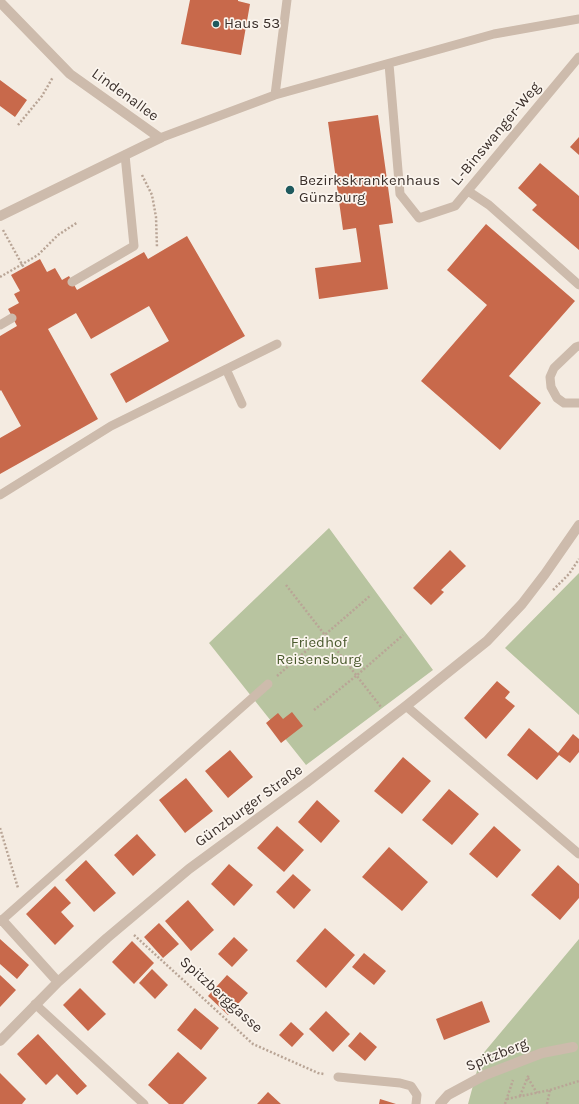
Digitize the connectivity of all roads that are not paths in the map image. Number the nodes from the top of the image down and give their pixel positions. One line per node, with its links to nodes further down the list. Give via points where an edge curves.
1 (287, 0): 6 (lane)
2 (0, 2): 7 (street, Lindenallee, via 70,74)
3 (579, 19): 5 (lane, via 494,34)
4 (579, 56): 9 (lane, L.-Binswanger-Weg)
5 (389, 64): 6 (lane); 9 (lane, L.-Binswanger-Weg, via 400,194 419,218 455,206)
6 (275, 95): 7 (lane)
7 (160, 138): 8 (street, Lindenallee)
8 (125, 155): 10 (street, Lindenallee); 11 (lane, via 134,246)
9 (468, 190): 12 (lane, via 489,205)
10 (0, 216)
11 (72, 282)
12 (579, 285)
13 (12, 318): 14 (lane)
14 (0, 325)
15 (277, 344): 17 (lane)
16 (579, 346): 18 (lane, via 554,368 550,377 551,387 557,398 564,403)
17 (226, 369): 19 (lane); 20 (lane, via 111,426)
18 (579, 403)
19 (242, 404)
20 (0, 495)
21 (579, 525): 23 (street, Günzburger Straße, via 522,604 487,641)
22 (268, 684): 25 (lane)
23 (406, 706): 24 (lane); 26 (street, Günzburger Straße, via 189,869)
24 (579, 854)
25 (1, 920): 26 (street)
26 (58, 982): 27 (street, Günzburger Straße)
27 (35, 1004): 28 (street, Günzburger Straße); 31 (lane)
28 (0, 1041)
29 (576, 1046): 33 (street, Spitzberg, via 542,1053 485,1074 448,1094)
30 (338, 1077): 32 (lane, via 411,1086 417,1095)
31 (144, 1104)
32 (416, 1104)
33 (440, 1104)

